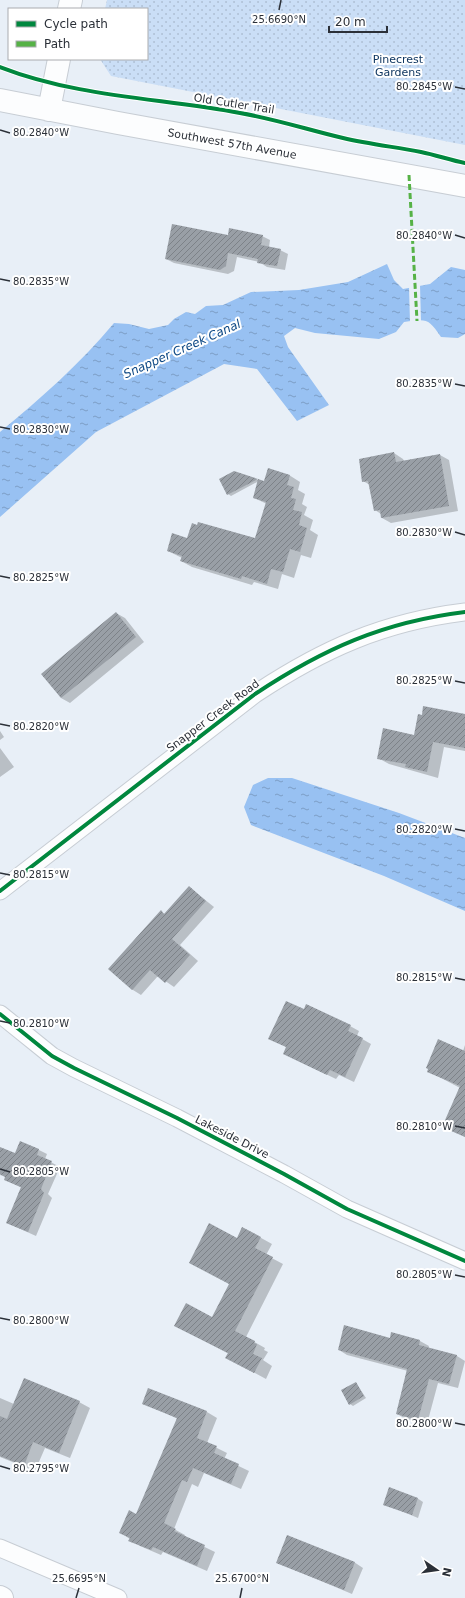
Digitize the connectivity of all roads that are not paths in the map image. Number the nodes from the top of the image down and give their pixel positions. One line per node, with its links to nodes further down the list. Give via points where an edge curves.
1 (59, 60): 3 (main road)
2 (0, 100): 3 (main road, Southwest 57th Avenue)
3 (49, 110): 4 (main road, Southwest 57th Avenue)
4 (465, 186)
5 (465, 612): 6 (street, Snapper Creek Road, via 424,619 357,637 278,678)
6 (0, 891)
7 (0, 1014): 8 (street, Lakeside Drive, via 52,1056 74,1068 177,1118 347,1208)
8 (465, 1261)
9 (0, 1548): 10 (street)
10 (118, 1598)

